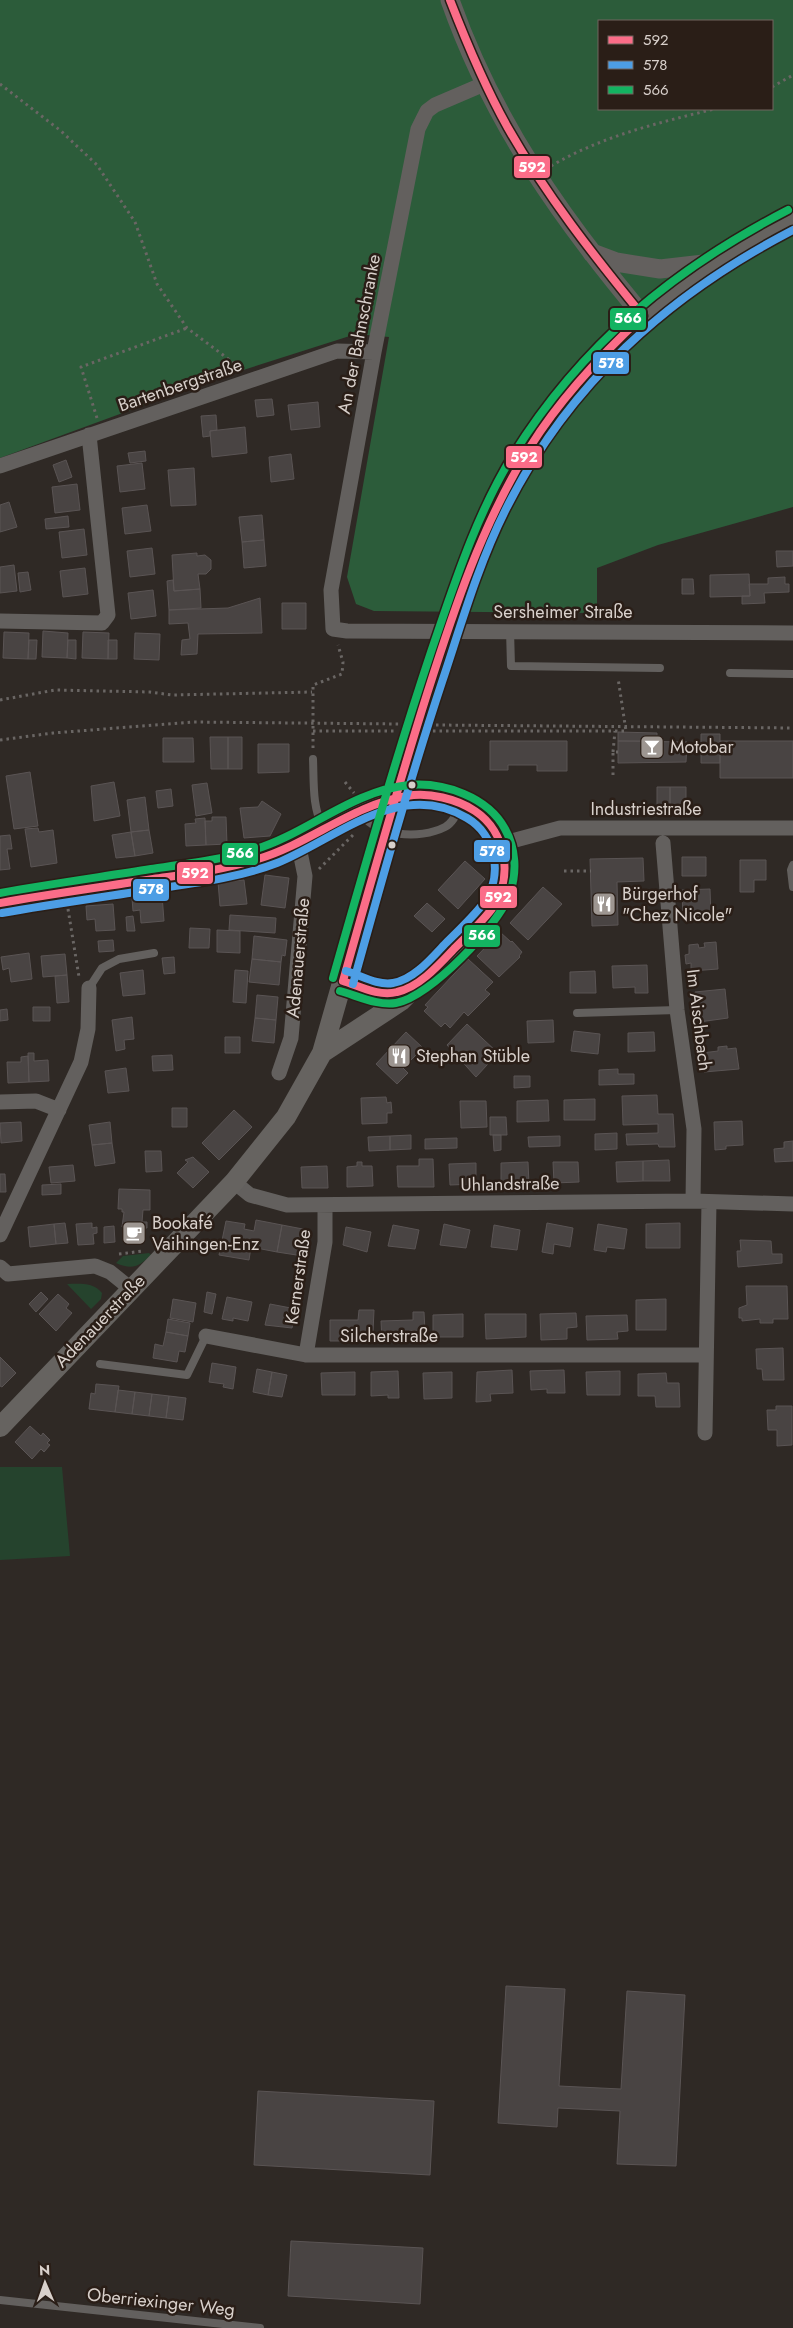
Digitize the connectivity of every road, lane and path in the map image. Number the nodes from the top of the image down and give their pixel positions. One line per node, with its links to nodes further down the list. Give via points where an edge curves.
1 (450, 0): 4 (street)
2 (793, 75): 5 (path)
3 (0, 84): 12 (path, via 61,131 97,165 136,222 157,284)
4 (484, 84): 7 (street); 13 (street, An der Bahnschranke, via 435,105 422,119 406,180)
5 (773, 87)
6 (710, 110): 7 (path, via 622,133 569,155)
7 (536, 175): 9 (street)
8 (793, 219): 10 (main road, Adenauerstraße)
9 (590, 253): 10 (street, via 616,262 660,268); 11 (street)
10 (712, 263): 11 (main road, Adenauerstraße)
11 (643, 316): 51 (main road, Adenauerstraße, bridge, via 584,376 530,447 495,508 453,613 391,808)
12 (187, 328): 14 (path, via 235,362); 15 (path, via 81,367)
13 (374, 352): 14 (street, Bartenbergstraße, via 337,351); 18 (street, An der Bahnschranke, via 331,590)
14 (249, 381): 15 (street, Bartenbergstraße)
15 (95, 433): 16 (street, Bartenbergstraße); 17 (street, via 108,615 102,623)
16 (0, 466)
17 (0, 621)
18 (333, 629): 19 (street, Sersheimer Straße); 25 (path, via 343,662 342,674 313,685)
19 (510, 630): 20 (street, Sersheimer Straße); 21 (lane, via 511,666)
20 (793, 632)
21 (617, 668): 22 (lane); 30 (path, via 626,731)
22 (660, 668)
23 (730, 673): 24 (lane)
24 (793, 674)
25 (312, 692): 26 (path, via 172,695 55,690); 27 (path)
26 (0, 700)
27 (313, 731): 28 (path); 33 (path)
28 (406, 731)
29 (424, 731): 30 (path)
30 (616, 731): 31 (path)
31 (613, 752): 32 (path); 34 (path)
32 (618, 752)
33 (313, 759): 37 (lane, via 315,802 318,819)
34 (613, 775)
35 (462, 803): 36 (main road, via 433,795 402,794 382,800); 36 (lane, via 446,826 428,833 404,834 377,828); 41 (main road, via 491,825)
36 (363, 816): 37 (main road); 45 (path, via 347,842 317,870)
37 (324, 828): 39 (main road)
38 (793, 828): 41 (street, Industriestraße, via 560,828)
39 (296, 843): 45 (street, Adenauerstraße); 47 (main road, via 255,860 211,870)
40 (663, 843): 53 (street, Im Aischbach)
41 (501, 844): 50 (main road, via 505,877 496,903)
42 (793, 865): 46 (lane)
43 (564, 871): 44 (path)
44 (591, 871)
45 (305, 876): 56 (street, Adenauerstraße, via 292,1038)
46 (793, 887)
47 (0, 903)
48 (70, 921): 52 (path, via 79,980)
49 (154, 952): 52 (lane, via 118,959 102,968)
50 (422, 980): 51 (main road, via 408,989 389,993); 55 (main road, via 401,1001)
51 (343, 981): 55 (main road, Adenauerstraße)
52 (89, 988): 58 (street, via 88,1029 81,1062)
53 (677, 1010): 54 (lane); 60 (street, Im Aischbach, via 694,1129)
54 (577, 1013)
55 (322, 1053): 59 (main road, Adenauerstraße, via 286,1117)
56 (279, 1072)
57 (0, 1102): 58 (street, via 36,1101)
58 (59, 1110): 64 (street)
59 (234, 1182): 63 (street, Uhlandstraße, via 250,1195 267,1202 287,1206); 66 (main road, Adenauerstraße)
60 (693, 1201): 61 (street, Uhlandstraße); 63 (street, Uhlandstraße)
61 (709, 1202): 62 (street, Uhlandstraße); 69 (street)
62 (793, 1204)
63 (325, 1205): 68 (street, Kernerstraße, via 325,1242)
64 (0, 1235)
65 (0, 1267): 66 (street, via 8,1274 95,1266 110,1272)
66 (131, 1289): 71 (main road, Adenauerstraße)
67 (206, 1336): 68 (street, Silcherstraße); 70 (lane, Silcherstraße, via 187,1375)
68 (306, 1355): 69 (street, Silcherstraße)
69 (706, 1355): 72 (street)
70 (100, 1364)
71 (0, 1427)
72 (705, 1433)
73 (0, 2300): 74 (lane, Oberriexinger Weg)
74 (260, 2328)

